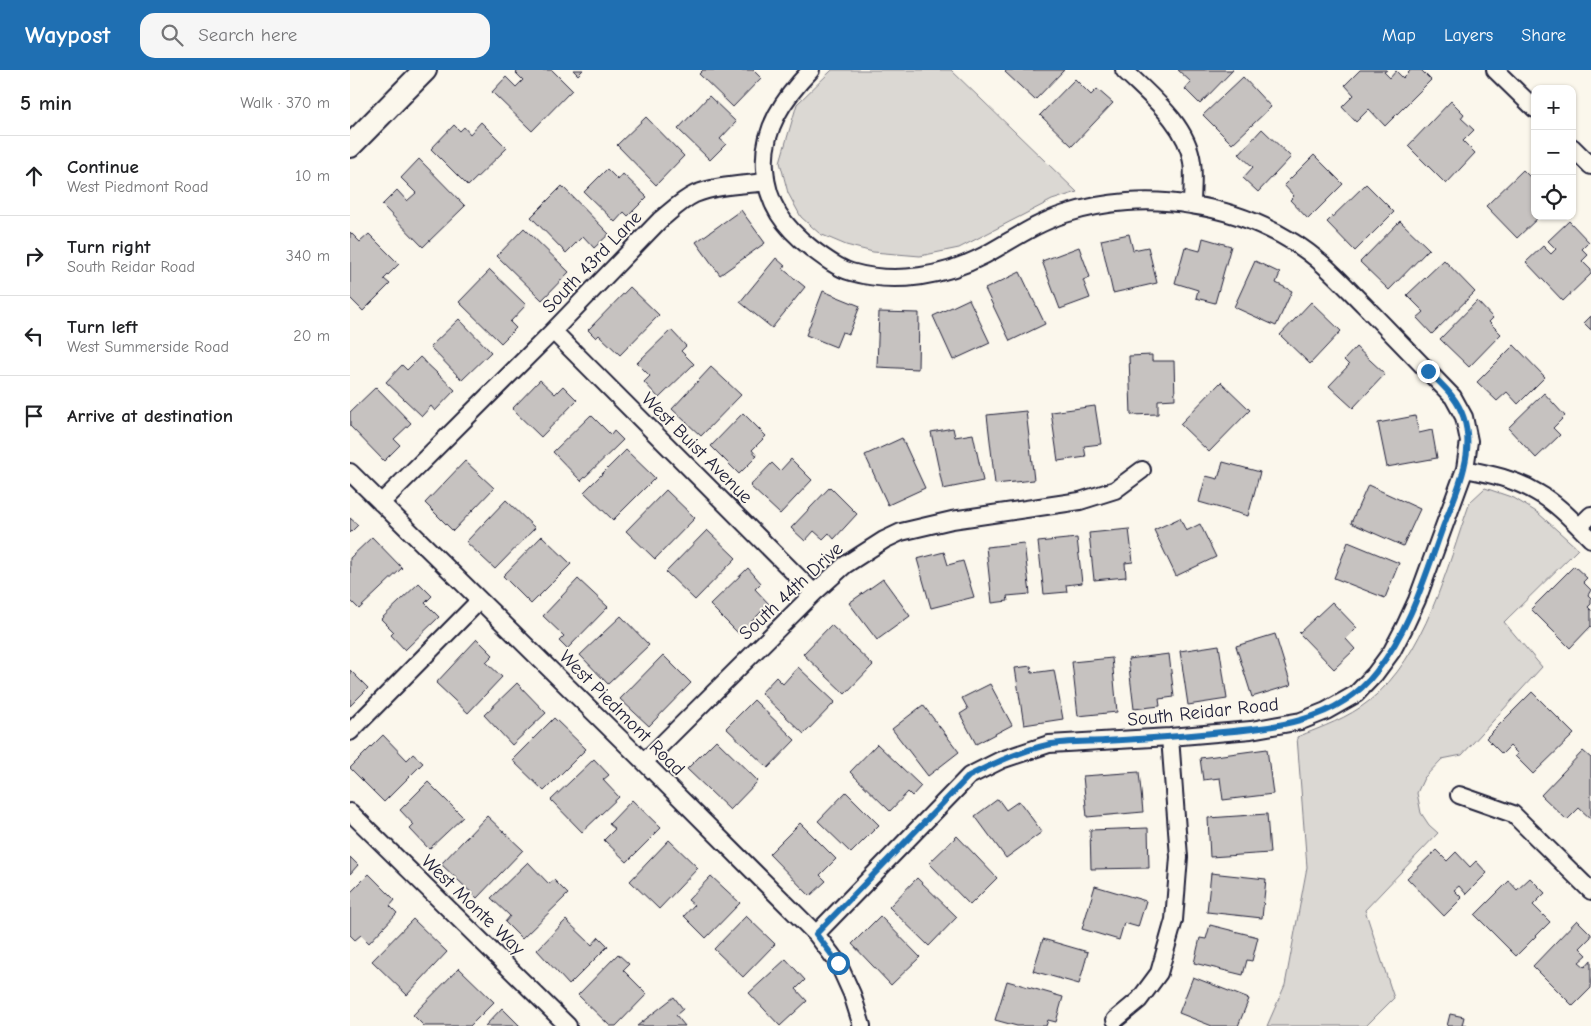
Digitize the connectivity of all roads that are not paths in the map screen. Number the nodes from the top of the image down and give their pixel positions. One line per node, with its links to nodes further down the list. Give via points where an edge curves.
1 (425, 70): 6 (street)
2 (811, 70): 9 (street, via 788,96 769,131 764,153)
3 (1124, 70): 10 (street, via 1184,137 1192,161)
4 (1495, 70): 5 (street)
5 (1531, 106)
6 (350, 146)
7 (1576, 151): 8 (street)
8 (1591, 166)
9 (766, 182): 10 (street, South Reidar Road, via 784,224 804,243 826,260 850,272 886,277 938,274 982,257 1063,214 1095,206 1158,201); 11 (street, South 43rd Lane, via 695,194 678,205)
10 (1192, 205): 12 (street, South Reidar Road, via 1258,224 1294,242 1331,271 1453,397 1464,417 1469,440)
11 (552, 331): 15 (street, South 43rd Lane); 19 (street, West Buist Avenue)
12 (1465, 469): 17 (street, via 1498,476 1539,493); 22 (street, South Reidar Road, via 1404,628 1392,651 1356,694 1326,711 1301,720 1251,730)
13 (1142, 470): 19 (street, South 44th Drive, via 1115,490 1080,501 952,520 900,532 845,565)
14 (350, 472): 15 (street, West Piedmont Road)
15 (381, 503): 20 (street, West Piedmont Road)
16 (1591, 515): 17 (street)
17 (1579, 527): 18 (street)
18 (1591, 538)
19 (814, 593): 23 (street, South 44th Drive)
20 (479, 601): 21 (street); 23 (street, West Piedmont Road)
21 (350, 732)
22 (1170, 737): 27 (street, South Reidar Road, via 1048,744 1001,760 969,776); 28 (street, via 1179,857 1174,920 1159,973 1139,1000)
23 (644, 762): 27 (street, West Piedmont Road)
24 (1459, 795): 26 (street, via 1513,814)
25 (350, 812): 29 (street, West Monte Way)
26 (1591, 891)
27 (816, 934): 30 (street, West Piedmont Road, via 838,963)
28 (1115, 1020)
29 (568, 1026)
30 (862, 1026)

